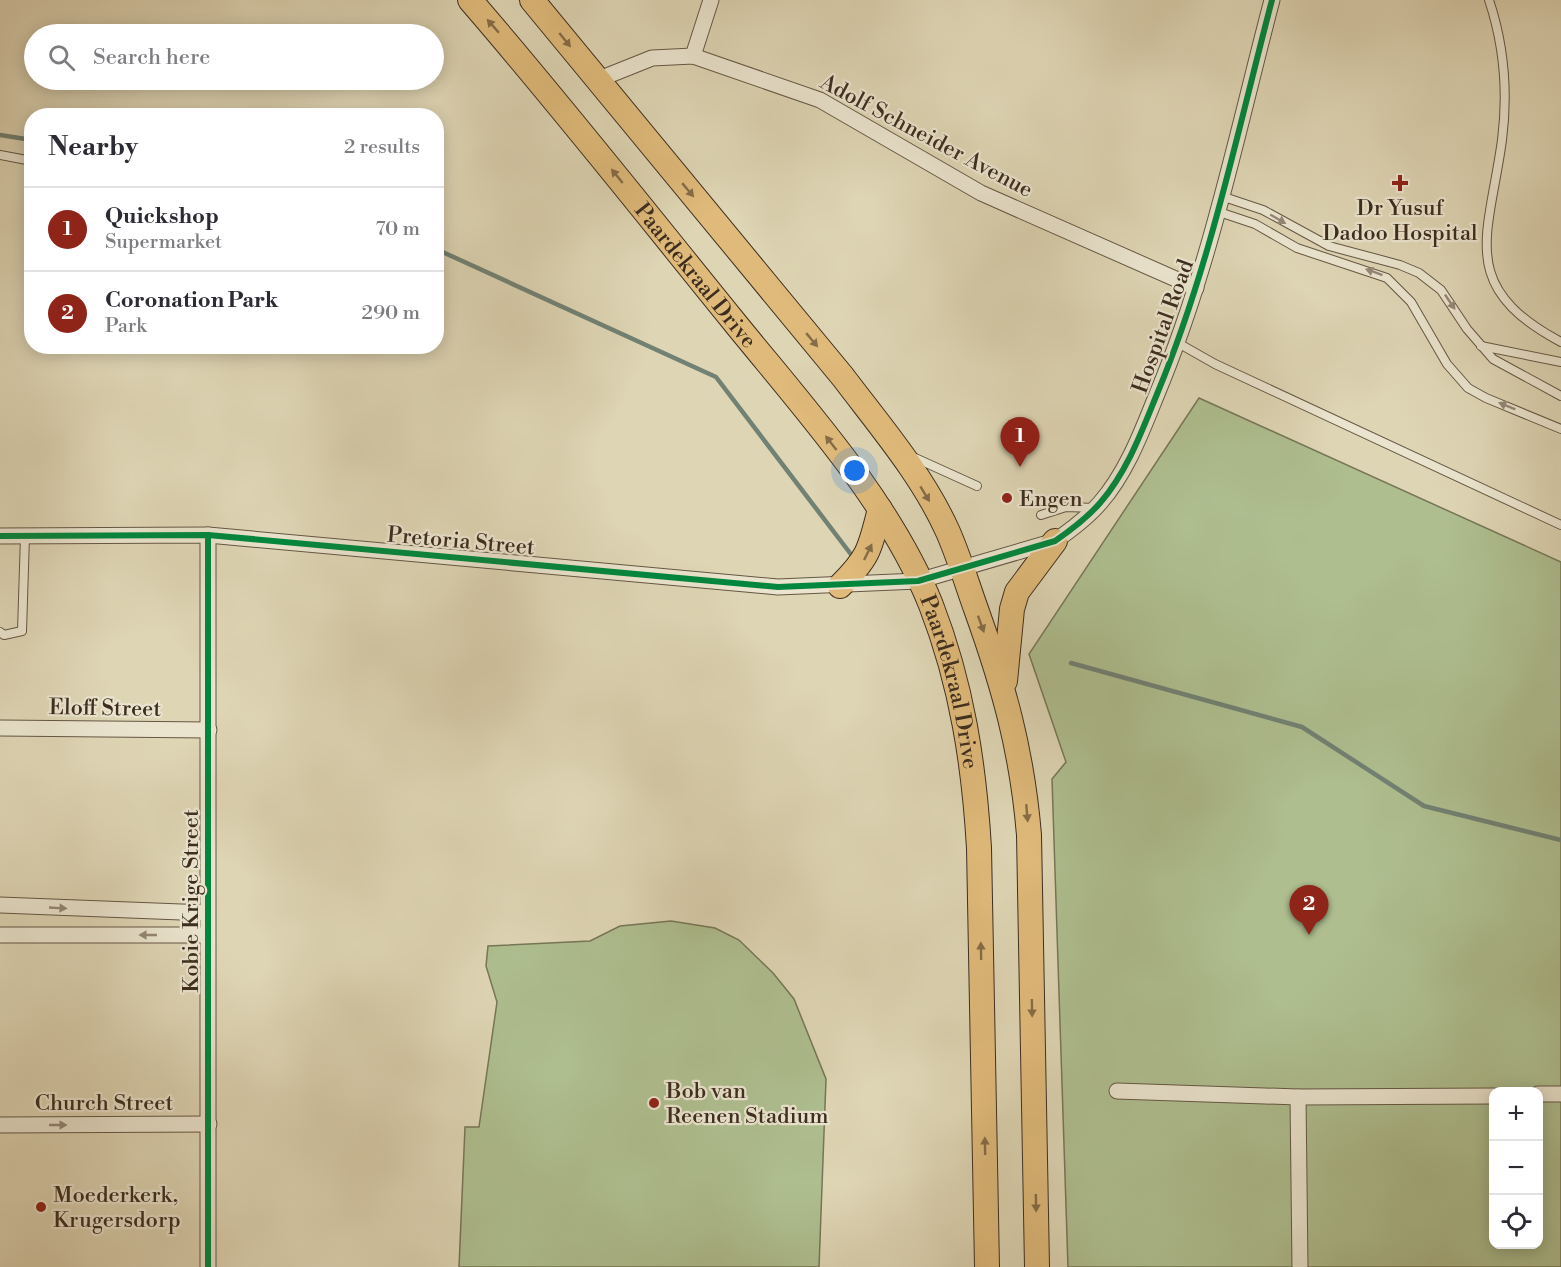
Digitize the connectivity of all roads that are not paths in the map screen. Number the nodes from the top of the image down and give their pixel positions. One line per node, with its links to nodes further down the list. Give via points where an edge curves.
1 (470, 0): 22 (main road, Paardekraal Drive, one-way to 1, via 833,444 556,100)
2 (532, 0): 7 (main road, Paardekraal Drive, one-way to 7)
3 (711, 0): 6 (street)
4 (1272, 0): 10 (street, Hospital Road)
5 (1489, 0): 13 (lane, via 1501,54 1505,97 1502,140 1489,202 1486,237 1490,270 1500,296 1515,313)
6 (693, 56): 7 (street, Adolf Schneider Avenue, via 652,58); 12 (street, Adolf Schneider Avenue, via 820,100 981,194)
7 (597, 80): 19 (main road, Paardekraal Drive, one-way to 19, via 843,378)
8 (0, 155): 9 (lane)
9 (24, 160)
10 (1224, 197): 11 (street, Hospital Road); 15 (lane, one-way to 15, via 1263,210 1329,246 1419,273 1441,290)
11 (1219, 212): 12 (street, Hospital Road); 18 (lane, one-way to 11, via 1486,398 1463,383 1447,364 1411,302 1387,278 1297,248 1256,224)
12 (1196, 288): 14 (street, Hospital Road)
13 (1561, 342)
14 (1178, 343): 21 (street, Hospital Road, via 1127,463); 24 (lane, via 1215,364)
15 (1479, 345): 16 (lane); 17 (lane, via 1493,359)
16 (1561, 362)
17 (1561, 396)
18 (1561, 429)
19 (897, 450): 20 (lane); 29 (main road, Paardekraal Drive, one-way to 29, via 948,531)
20 (977, 486)
21 (1095, 508): 23 (lane, via 1066,507); 28 (street, Hospital Road)
22 (880, 509): 30 (main road, Paardekraal Drive); 31 (main road, one-way to 22, via 872,547)
23 (1041, 515)
24 (1561, 525)
25 (208, 535): 27 (street, Pretoria Street); 31 (street, Pretoria Street, via 715,582); 35 (street, Kobie Krige Street)
26 (0, 536): 27 (street, Pretoria Street)
27 (25, 536): 32 (lane, via 22,631)
28 (1055, 542): 29 (street, Hospital Road); 33 (main road, via 1017,592)
29 (962, 569): 30 (street, Hospital Road); 33 (main road, Paardekraal Drive, one-way to 33)
30 (918, 581): 31 (street, Pretoria Street); 48 (main road, Paardekraal Drive, one-way to 30, via 975,780 960,694 930,603)
31 (840, 586)
32 (0, 632)
33 (1004, 688): 49 (main road, Paardekraal Drive, one-way to 49, via 1021,765 1029,835)
34 (0, 728): 35 (street, Eloff Street)
35 (209, 730): 37 (street, Kobie Krige Street)
36 (0, 906): 37 (street, one-way to 37)
37 (207, 913): 39 (street, Kobie Krige Street)
38 (0, 935): 39 (street, one-way to 38)
39 (206, 935): 45 (street, Kobie Krige Street)
40 (1117, 1092): 44 (street)
41 (1543, 1094): 42 (street)
42 (1561, 1094)
43 (1489, 1096): 44 (street)
44 (1298, 1097): 50 (street)
45 (209, 1124): 46 (street, Church Street, one-way to 45); 47 (street, Kobie Krige Street)
46 (0, 1125)
47 (208, 1267)
48 (987, 1267)
49 (1037, 1267)
50 (1300, 1267)

